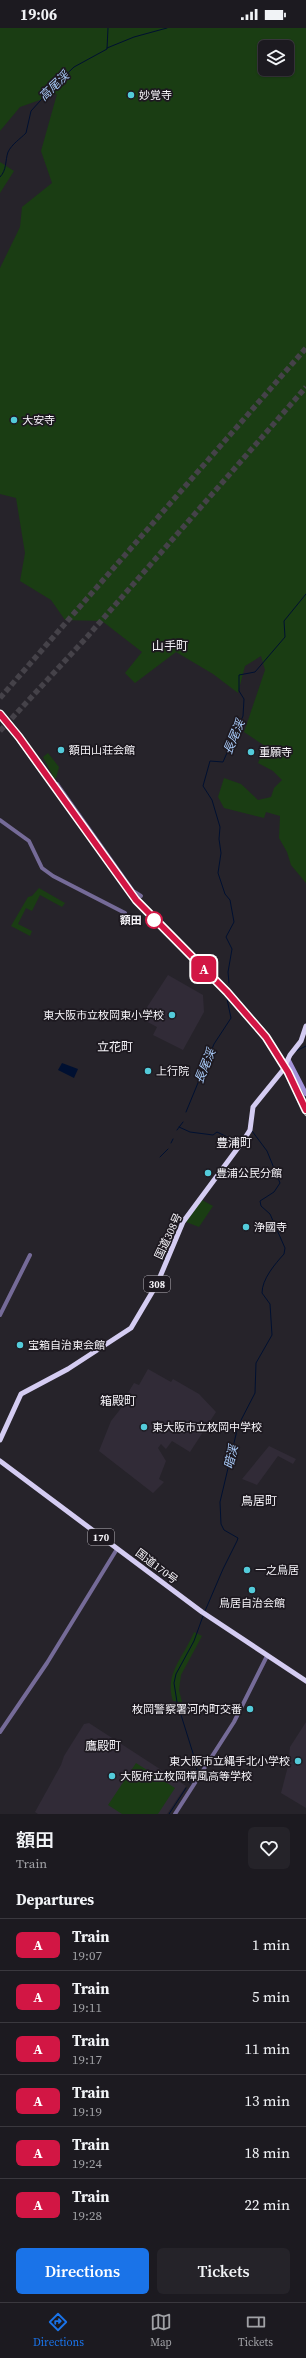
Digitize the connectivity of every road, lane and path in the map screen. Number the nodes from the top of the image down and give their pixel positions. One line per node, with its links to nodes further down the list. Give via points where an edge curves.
1 (57, 784): 3 (street, via 133,891)
2 (0, 820): 4 (street, via 29,841 42,868)
3 (141, 896)
4 (125, 914)
5 (306, 1026): 6 (highway, 国道308号 / 308, via 301,1041)
6 (288, 1059): 7 (main road); 10 (highway, 国道308号 / 308, via 283,1070 253,1107 250,1130 243,1141 183,1222 157,1284 131,1328 68,1369 20,1394)
7 (306, 1094)
8 (30, 1255): 9 (street)
9 (0, 1315)
10 (0, 1440)
11 (0, 1461): 12 (highway, 国道170号 / 170)
12 (117, 1549): 13 (highway, 国道170号 / 170); 15 (street, via 37,1678)
13 (267, 1656): 14 (highway, 国道170号 / 170); 16 (street, via 234,1722)
14 (306, 1681)
15 (0, 1732)
16 (175, 1814)

